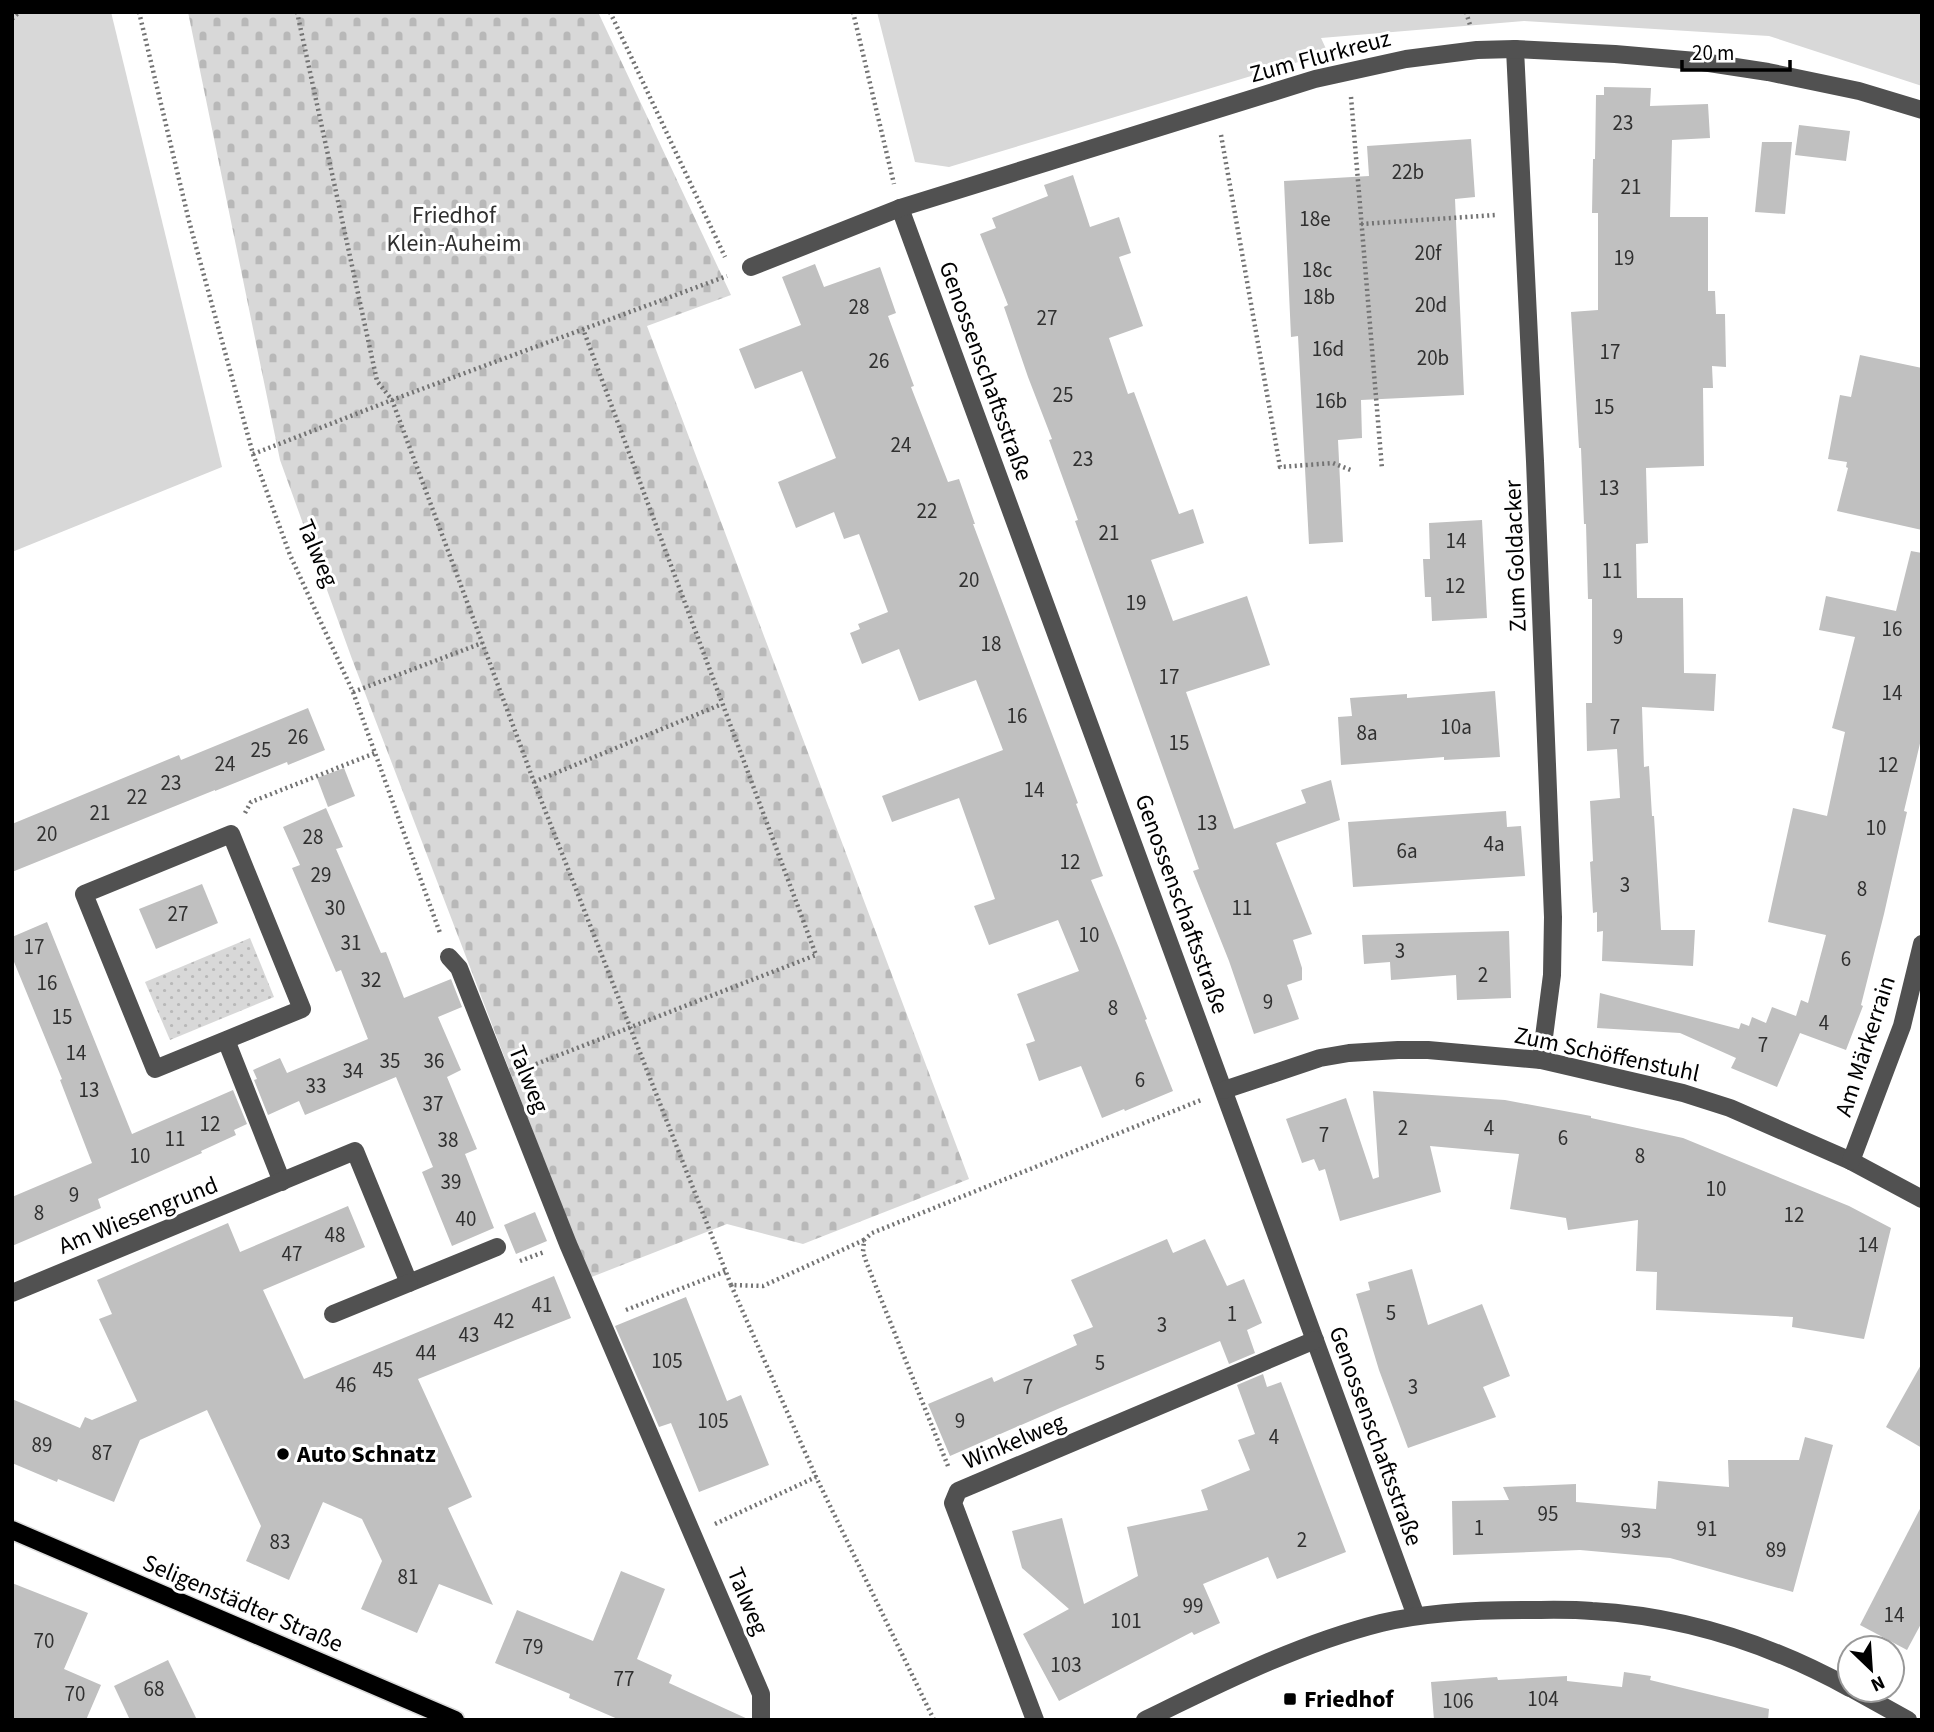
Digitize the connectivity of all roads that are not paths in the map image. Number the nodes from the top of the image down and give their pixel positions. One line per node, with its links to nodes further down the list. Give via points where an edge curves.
1 (1515, 49): 2 (street, Zum Flurkreuz, via 1696,61 1859,91); 3 (street, Zum Flurkreuz, via 1406,59 1315,79); 8 (street, Zum Goldacker, via 1553,917 1552,975)
2 (1922, 110)
3 (900, 208): 4 (street, Zum Flurkreuz); 9 (street, Genossenschaftsstraße)
4 (751, 267)
5 (1922, 944): 10 (street, Am Märkerrain, via 1902,1026)
6 (449, 957): 23 (street, Talweg, via 459,968 568,1244 761,1693)
7 (226, 1040): 7 (street, via 155,1069 84,894 231,834 302,1009); 11 (street)
8 (1541, 1060): 9 (street, Zum Schöffenstuhl, via 1428,1050 1349,1053); 10 (street, Zum Schöffenstuhl, via 1730,1108)
9 (1224, 1090): 17 (street, Genossenschaftsstraße)
10 (1851, 1161): 12 (street, Zum Schöffenstuhl)
11 (282, 1182): 14 (street, Am Wiesengrund, via 355,1151); 15 (street, Am Wiesengrund)
12 (1922, 1199)
13 (497, 1247): 14 (street)
14 (409, 1283): 16 (street)
15 (12, 1293)
16 (333, 1314)
17 (1315, 1340): 19 (street, Genossenschaftsstraße); 24 (street, Winkelweg, via 958,1491 953,1503)
18 (12, 1531): 22 (main road, Seligenstädter Straße)
19 (1416, 1616): 20 (street, via 1497,1610 1636,1615 1717,1631 1789,1657); 25 (street, via 1304,1647)
20 (1836, 1681)
21 (1880, 1704): 26 (street)
22 (455, 1720)
23 (761, 1720)
24 (1035, 1720)
25 (1145, 1720)
26 (1909, 1720)

